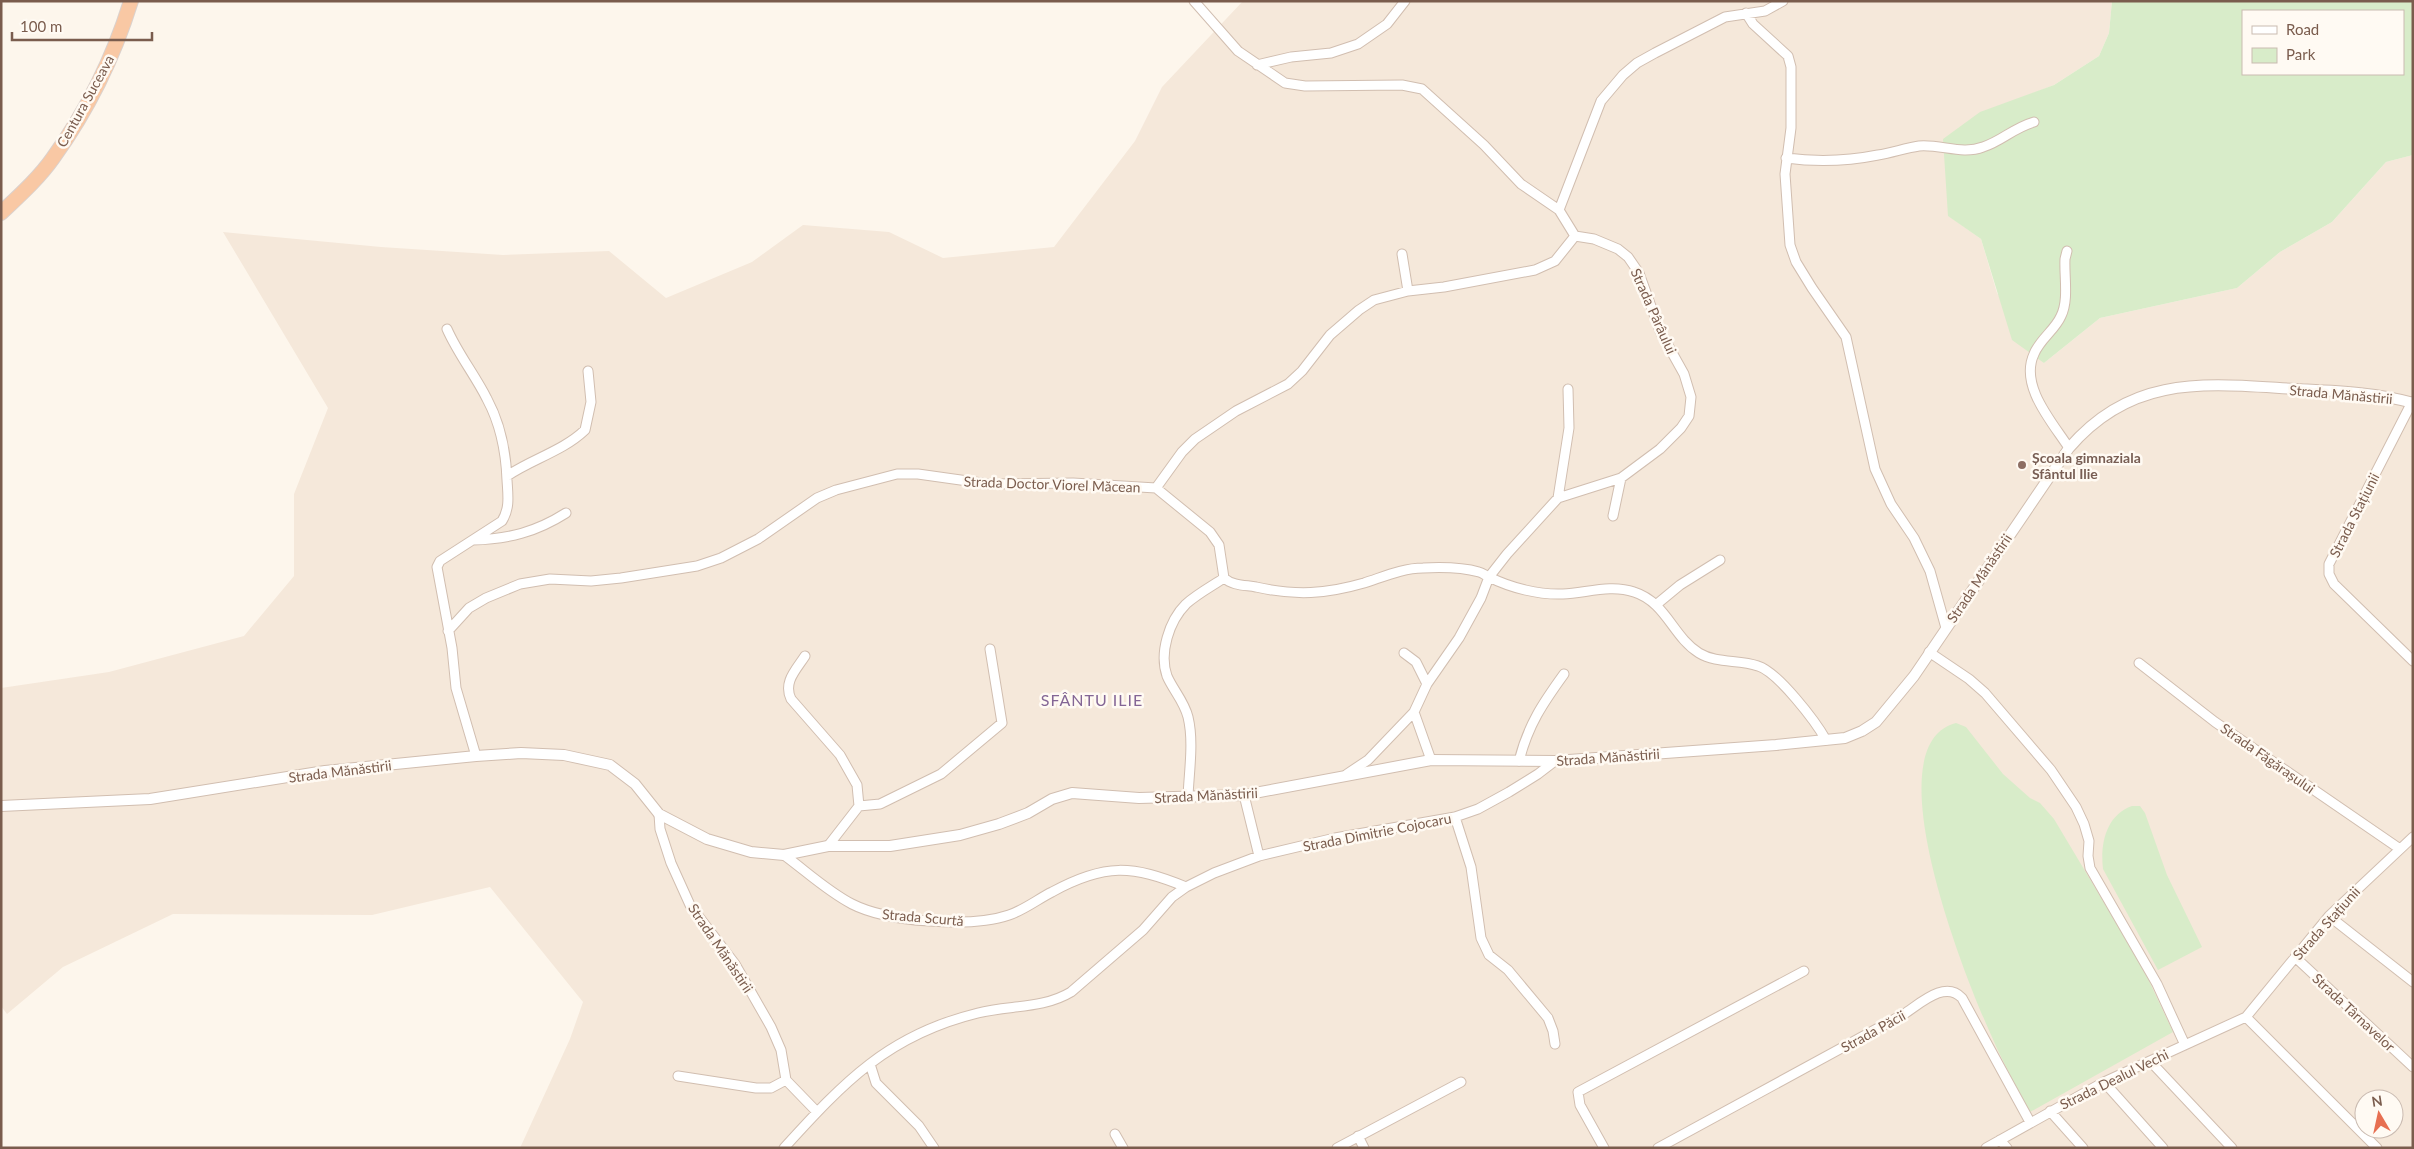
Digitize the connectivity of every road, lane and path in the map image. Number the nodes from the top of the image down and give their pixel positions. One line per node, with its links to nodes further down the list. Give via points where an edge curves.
1 (131, 1): 10 (highway, Centura Suceava, via 114,49 75,124 52,159)
2 (1194, 1): 6 (street, via 1222,36)
3 (1405, 1): 6 (street, via 1387,24 1358,44 1331,53)
4 (1783, 1): 5 (street, via 1765,11)
5 (1746, 13): 8 (street, via 1753,24 1788,56 1791,67 1791,128); 9 (street, via 1725,17 1637,63 1623,75 1601,101)
6 (1257, 65): 9 (street, via 1293,86 1402,85 1422,90 1484,144 1521,184)
7 (2034, 122): 8 (street, via 2019,126 1983,148 1968,151 1919,146 1862,158 1819,161)
8 (1786, 158): 31 (street, via 1790,245 1796,262 1846,337 1875,469 1891,504 1914,538 1930,571)
9 (1559, 210): 11 (street)
10 (1, 213)
11 (1575, 236): 14 (street, Strada Doctor Viorel Măcean, via 1555,261 1535,270); 21 (street, Strada Pârâului, via 1606,242 1628,257 1647,290 1660,330 1684,374 1691,397 1689,416 1681,428 1660,449)
12 (2067, 251): 19 (street, via 2061,317 2033,356 2031,369 2034,389)
13 (1402, 254): 14 (street)
14 (1408, 291): 22 (street, Strada Doctor Viorel Măcean, via 1374,300 1359,310 1330,334 1288,384 1236,411 1195,438)
15 (447, 329): 20 (street, via 497,422)
16 (588, 371): 20 (street, via 591,402 585,430 563,446 524,464)
17 (1568, 389): 23 (street, via 1569,428)
18 (2412, 402): 19 (street, Strada Mănăstirii, via 2343,391 2225,385 2175,388 2138,396 2118,405 2097,419); 37 (street, Strada Stațiunii, via 2329,564 2329,574 2334,584)
19 (2069, 448): 31 (street, Strada Mănăstirii)
20 (507, 476): 26 (street, via 507,512 502,521)
21 (1621, 478): 23 (street, Strada Pârâului); 25 (street)
22 (1156, 488): 28 (street, Strada Doctor Viorel Măcean, via 1210,532 1219,544); 32 (street, Strada Doctor Viorel Măcean, via 1072,483 989,484 918,474 884,477 817,498 758,539 721,558 697,566 621,578 591,581 550,579 520,584 469,608)
23 (1558, 498): 29 (street)
24 (566, 513): 26 (street, via 535,530 498,539)
25 (1613, 516)
26 (473, 540): 32 (street, via 440,561 437,567)
27 (1720, 560): 30 (street)
28 (1224, 578): 29 (street, via 1233,583 1305,594 1338,590 1420,568 1466,569); 49 (street, via 1186,604 1178,614 1165,649 1168,677 1181,697 1189,725)
29 (1489, 578): 30 (street, via 1536,592 1562,594 1620,589); 40 (street, via 1459,638)
30 (1657, 604): 42 (street, via 1700,654 1716,660 1760,666 1773,675 1812,718)
31 (1946, 628): 34 (street, Strada Mănăstirii)
32 (448, 631): 43 (street, via 456,688)
33 (990, 649): 51 (street, via 1002,723 941,774 880,804)
34 (1929, 652): 42 (street, Strada Mănăstirii, via 1914,676 1876,722 1845,738); 66 (street, via 1985,693 2050,770 2076,807 2088,841 2090,868 2157,984)
35 (1404, 653): 40 (street, via 1416,662)
36 (805, 656): 51 (street, via 792,676 788,692 840,755 857,785)
37 (2413, 661)
38 (2139, 663): 56 (street, Strada Făgărașului, via 2199,710)
39 (1564, 674): 45 (street, via 1537,711 1524,738)
40 (1427, 684): 41 (street)
41 (1414, 712): 44 (street); 47 (street, via 1368,760)
42 (1826, 740): 46 (street, Strada Mănăstirii)
43 (476, 756): 50 (street, Strada Mănăstirii, via 326,771 150,799); 52 (street, Strada Mănăstirii, via 564,755 610,765 635,784)
44 (1431, 760): 45 (street, Strada Mănăstirii); 47 (street, Strada Mănăstirii)
45 (1518, 761): 46 (street, Strada Mănăstirii)
46 (1555, 761): 53 (street, Strada Dimitrie Cojocaru, via 1509,792)
47 (1347, 774): 48 (street, Strada Mănăstirii)
48 (1244, 795): 49 (street, Strada Mănăstirii); 58 (street)
49 (1188, 797): 55 (street, Strada Mănăstirii, via 1139,798 1072,793 999,824 960,835 890,846)
50 (1, 806)
51 (859, 806): 55 (street)
52 (659, 814): 57 (street, Strada Mănăstirii, via 718,844); 72 (street, Strada Mănăstirii, via 670,863 690,905 735,964 771,1027 781,1050)
53 (1455, 818): 58 (street, Strada Dimitrie Cojocaru, via 1370,830); 65 (street, via 1471,867 1480,938 1489,955 1508,970 1548,1018)
54 (2413, 837): 56 (street, Strada Stațiunii)
55 (828, 846): 57 (street, Strada Mănăstirii)
56 (2400, 849): 60 (street, Strada Stațiunii)
57 (784, 855): 59 (street, Strada Scurtă, via 853,904 879,914 946,921 985,921 1010,915 1077,879 1103,871 1144,871)
58 (1259, 856): 59 (street, Strada Dimitrie Cojocaru)
59 (1186, 886): 68 (street, Strada Dimitrie Cojocaru, via 1143,930 1060,998 978,1013 934,1027 906,1039)
60 (2329, 916): 61 (street, Strada Stațiunii); 63 (street)
61 (2295, 957): 64 (street, Strada Stațiunii); 69 (street, Strada Târnavelor)
62 (1804, 971): 87 (street, via 1578,1092 1580,1105)
63 (2413, 982)
64 (2246, 1017): 66 (street, Strada Dealul Vechi); 94 (street)
65 (1555, 1044)
66 (2185, 1045): 67 (street, Strada Dealul Vechi)
67 (2150, 1061): 74 (street, Strada Dealul Vechi); 93 (street)
68 (870, 1064): 71 (street, Strada Dimitrie Cojocaru); 75 (street)
69 (2413, 1067)
70 (678, 1076): 72 (street, via 756,1088 771,1088)
71 (855, 1076): 75 (street); 77 (street, Strada Dimitrie Cojocaru)
72 (786, 1080): 77 (street)
73 (1461, 1082): 80 (street)
74 (2104, 1082): 76 (street, Strada Dealul Vechi); 92 (street)
75 (876, 1083): 83 (street, via 919,1126)
76 (2050, 1111): 78 (street, Strada Dealul Vechi); 91 (street)
77 (817, 1112): 82 (street, Strada Dimitrie Cojocaru)
78 (2030, 1122): 81 (street, Strada Dealul Vechi); 88 (street, Strada Păcii, via 1962,998 1948,990)
79 (1114, 1134): 84 (street)
80 (1358, 1136): 85 (street); 86 (street)
81 (2000, 1140): 89 (street, Strada Dealul Vechi); 90 (street)
82 (784, 1148)
83 (934, 1148)
84 (1123, 1148)
85 (1337, 1148)
86 (1364, 1148)
87 (1604, 1148)
88 (1658, 1148)
89 (1986, 1148)
90 (2007, 1148)
91 (2083, 1148)
92 (2163, 1148)
93 (2232, 1148)
94 (2376, 1148)

